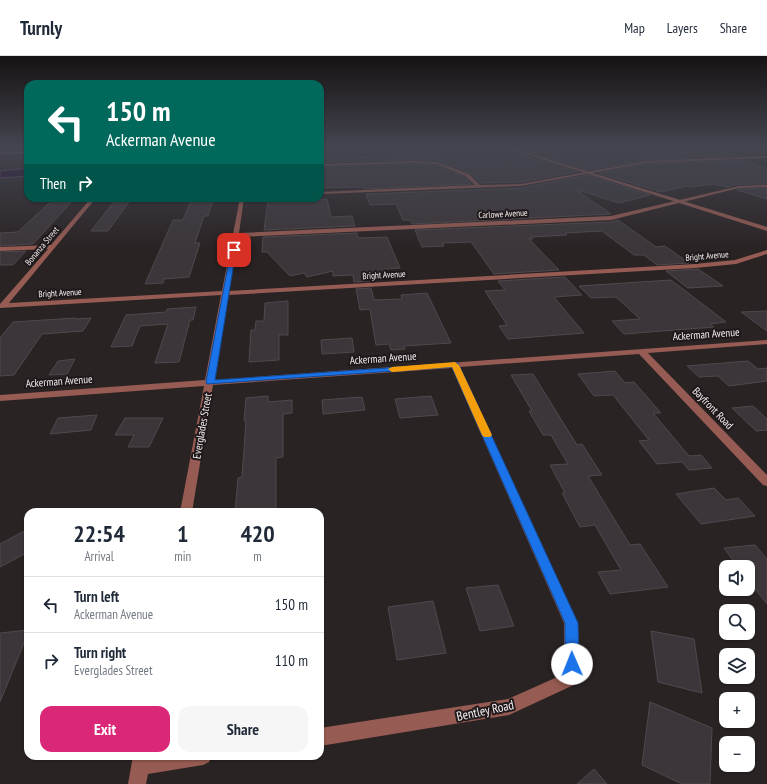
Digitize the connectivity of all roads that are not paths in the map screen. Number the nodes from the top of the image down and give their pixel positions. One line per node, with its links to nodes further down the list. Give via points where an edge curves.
1 (473, 181): 5 (street)
2 (543, 181): 5 (street)
3 (613, 181): 9 (street)
4 (767, 186): 9 (street, Carlowe Avenue, via 739,187)
5 (479, 187): 6 (street)
6 (324, 193)
7 (91, 202): 12 (street, Bonanza Street)
8 (241, 202): 11 (street, Everglades Street)
9 (679, 202): 10 (street); 11 (street, Carlowe Avenue, via 611,218)
10 (767, 229)
11 (236, 235): 15 (street, Everglades Street)
12 (53, 246): 13 (street); 16 (street, Bonanza Street)
13 (0, 249)
14 (767, 252): 15 (street, Bright Avenue, via 736,262 695,266)
15 (226, 294): 16 (street, Bright Avenue); 20 (street, Everglades Street)
16 (2, 306)
17 (767, 342): 18 (street, Ackerman Avenue)
18 (641, 351): 19 (street, Ackerman Avenue); 22 (street, Bayfront Road)
19 (455, 365): 20 (street, Ackerman Avenue); 24 (street, Bentley Road, via 571,623 572,678 509,708)
20 (210, 382): 21 (street, Ackerman Avenue); 23 (street, Everglades Street)
21 (0, 398)
22 (767, 482)
23 (187, 508)
24 (324, 737)
25 (153, 760): 26 (street)
26 (141, 761): 27 (street)
27 (137, 784)

